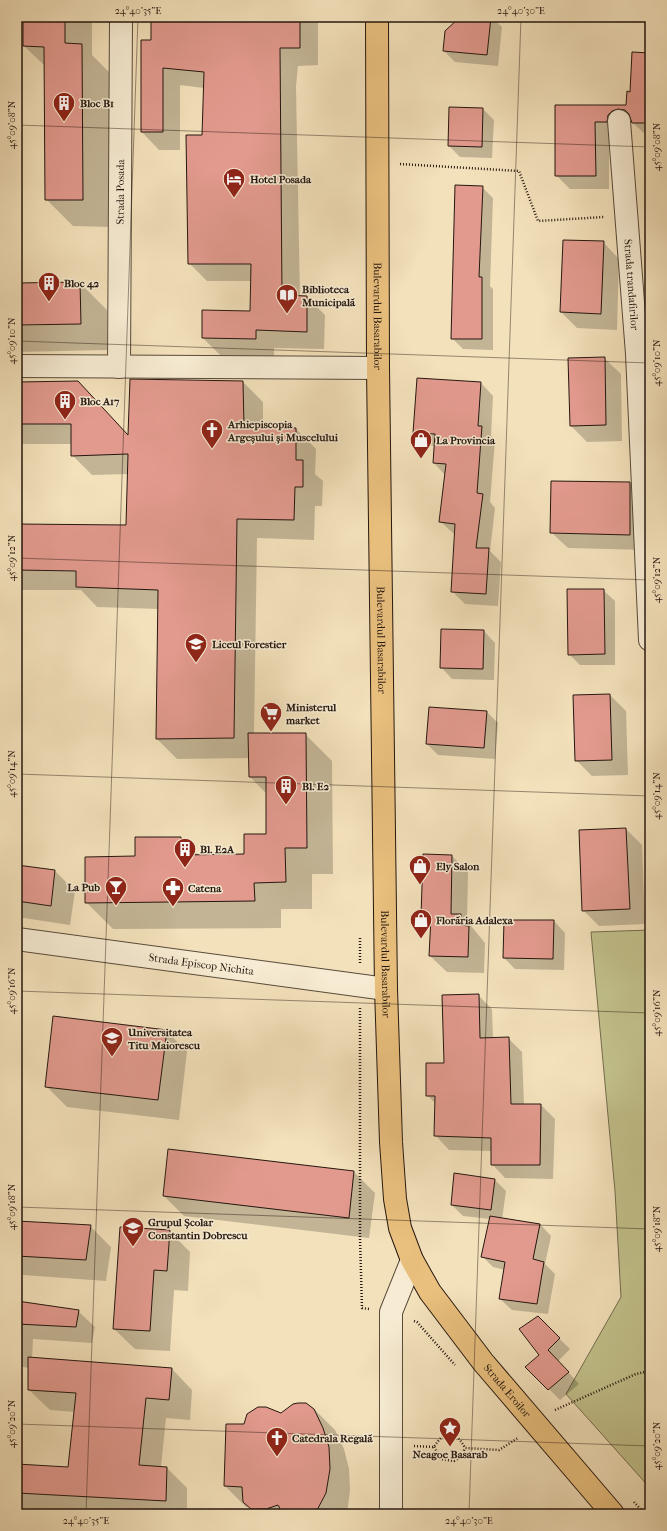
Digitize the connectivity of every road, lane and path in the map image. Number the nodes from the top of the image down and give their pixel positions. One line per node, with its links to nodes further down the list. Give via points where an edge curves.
1 (121, 17): 7 (street, Strada Posada)
2 (377, 17): 4 (main road, Bulevardul Basarabilor)
3 (619, 121): 5 (street, Strada trandafirilor)
4 (377, 163): 5 (path, via 520,171 538,221); 8 (main road, Bulevardul Basarabilor)
5 (626, 216): 9 (street, Strada trandafirilor, via 637,354)
6 (17, 366): 7 (street)
7 (119, 367): 8 (street)
8 (378, 368): 12 (main road, Bulevardul Basarabilor)
9 (649, 596): 10 (street, Strada trandafirilor)
10 (650, 640)
11 (17, 940): 12 (street, Strada Episcop Nichita)
12 (386, 989): 13 (main road, Bulevardul Basarabilor, via 395,1199 400,1228)
13 (412, 1260): 17 (street, via 391,1312); 21 (main road, Strada Eroilor, via 430,1292 472,1349)
14 (650, 1371): 15 (path, via 636,1374)
15 (553, 1411)
16 (520, 1436): 19 (path, via 499,1450)
17 (392, 1445): 18 (path); 20 (street)
18 (434, 1447): 19 (path, via 441,1458 448,1461 454,1461 461,1456); 19 (path, via 438,1439 446,1434 455,1435)
19 (465, 1448)
20 (391, 1514)
21 (613, 1514)

